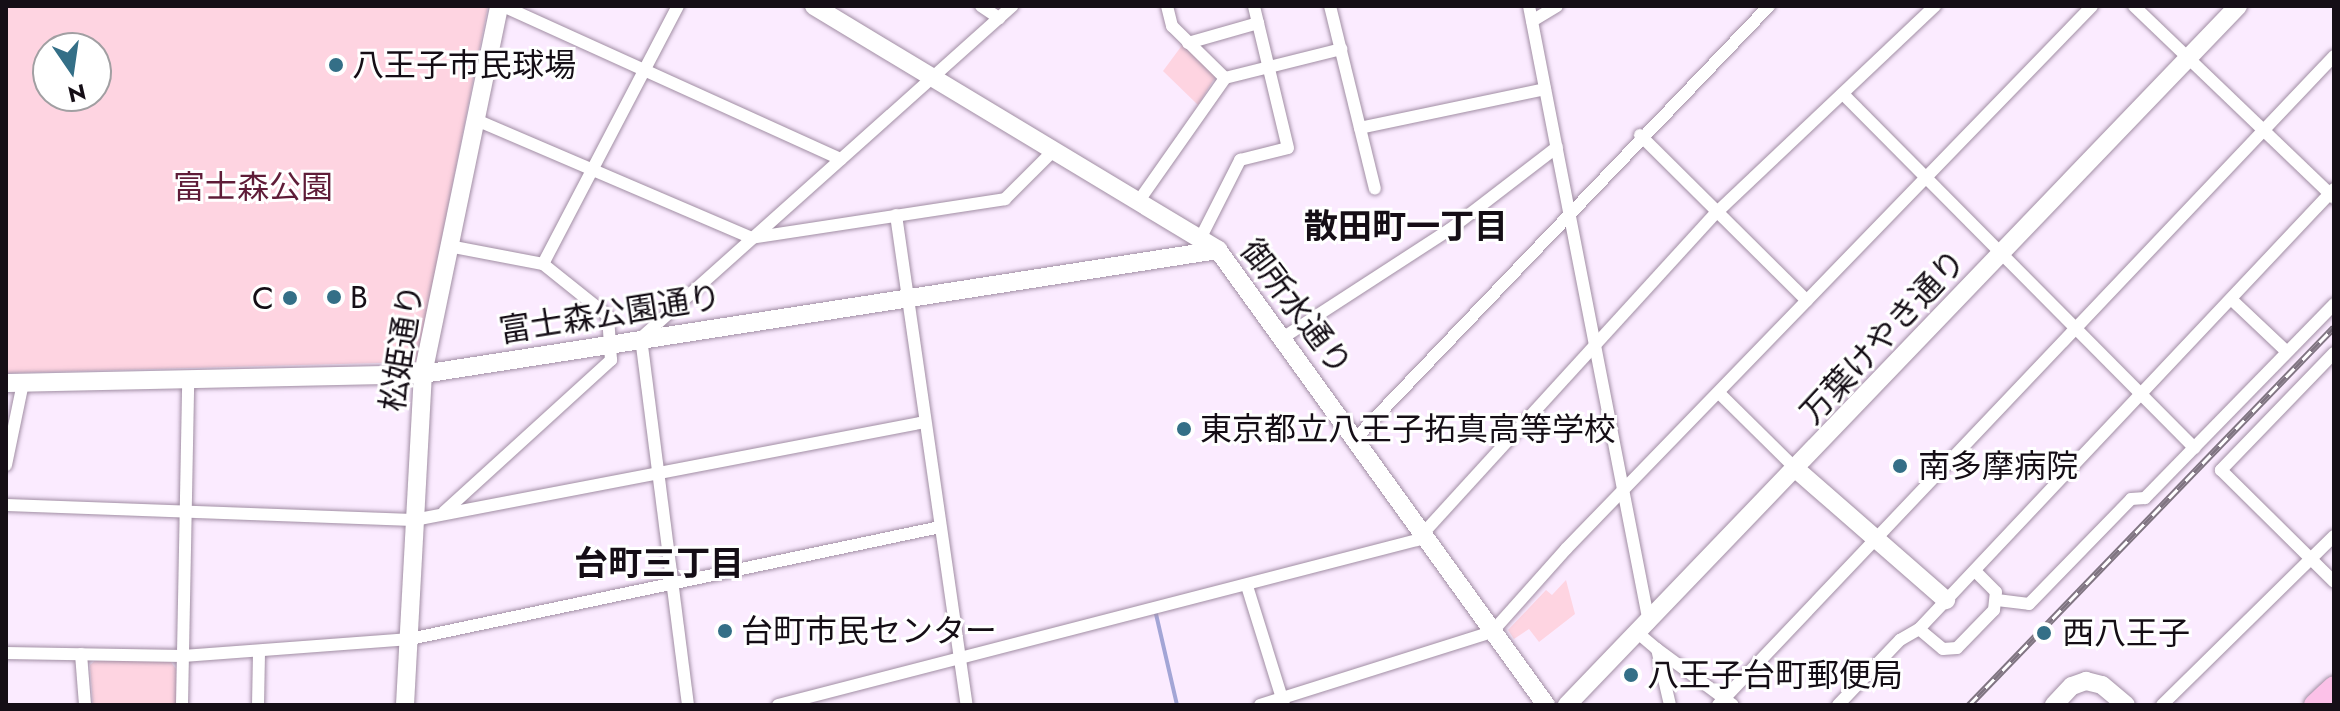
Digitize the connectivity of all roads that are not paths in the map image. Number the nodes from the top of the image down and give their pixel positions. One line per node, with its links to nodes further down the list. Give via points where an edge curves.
1 (501, 6): 24 (street); 29 (street, 松姫通り)
2 (678, 6): 24 (street)
3 (814, 6): 26 (street, 御所水通り)
4 (981, 6): 16 (street)
5 (1012, 6): 16 (street)
6 (1167, 6): 19 (street, via 1172,26)
7 (1254, 6): 18 (street)
8 (1330, 6): 20 (street)
9 (1529, 6): 17 (street)
10 (1557, 6): 17 (street)
11 (1769, 6): 32 (street)
12 (1935, 6): 28 (street)
13 (2092, 6): 37 (street)
14 (2134, 6): 22 (street)
15 (2238, 6): 22 (street, 万葉けやき通り)
16 (999, 18): 26 (street)
17 (1532, 21): 27 (street)
18 (1258, 23): 19 (street); 23 (street)
19 (1188, 43): 25 (street)
20 (1341, 49): 23 (street); 30 (street)
21 (2334, 56): 31 (street)
22 (2188, 58): 31 (street); 48 (street, 万葉けやき通り)
23 (1269, 67): 25 (street); 45 (street, via 1288,148 1240,160)
24 (644, 71): 35 (street); 36 (street)
25 (1225, 78): 40 (street)
26 (934, 79): 34 (street, 御所水通り); 35 (street)
27 (1545, 89): 30 (street); 33 (street)
28 (1845, 96): 37 (street); 42 (street)
29 (474, 119): 36 (street); 46 (street, 松姫通り)
30 (1360, 128): 38 (street)
31 (2263, 130): 39 (street); 54 (street)
32 (1640, 135): 41 (street); 42 (street)
33 (1557, 147): 41 (street); 55 (street, via 1449,230)
34 (1053, 151): 40 (street, 御所水通り); 43 (street, via 1005,199)
35 (841, 159): 44 (street)
36 (595, 168): 44 (street); 49 (street)
37 (1925, 178): 48 (street); 52 (street)
38 (1375, 189)
39 (2333, 194): 51 (street)
40 (1138, 202): 45 (street, 御所水通り)
41 (1571, 212): 58 (street); 67 (street)
42 (1715, 214): 52 (street); 58 (street)
43 (896, 215): 44 (street); 50 (street)
44 (751, 238): 56 (street)
45 (1200, 239): 47 (street, 御所水通り)
46 (449, 246): 49 (street); 61 (street, 松姫通り)
47 (1218, 250): 50 (street, 富士森公園通り); 55 (street, 御所水通り)
48 (2002, 253): 54 (street); 70 (street, 万葉けやき通り)
49 (543, 264): 57 (street, via 608,316)
50 (909, 298): 56 (street, 富士森公園通り); 66 (street)
51 (2231, 299): 59 (street); 65 (street)
52 (1807, 301): 64 (street)
53 (2334, 304): 59 (street)
54 (2074, 327): 65 (street); 79 (street)
55 (1284, 337): 67 (street, 御所水通り)
56 (641, 338): 57 (street, 富士森公園通り); 71 (street)
57 (611, 344): 61 (street, 富士森公園通り); 75 (street, via 611,360)
58 (1596, 346): 72 (street); 78 (street)
59 (2287, 352): 68 (street)
60 (2334, 353): 81 (street, via 2221,470)
61 (423, 374): 62 (street, 富士森公園通り); 76 (street, 松姫通り)
62 (188, 378): 63 (street, 富士森公園通り); 74 (street)
63 (14, 383): 69 (street)
64 (1719, 393): 70 (street); 72 (street)
65 (2141, 395): 68 (street); 82 (street)
66 (925, 422): 71 (street); 77 (street)
67 (1355, 439): 78 (street, 御所水通り)
68 (2194, 448): 87 (street, via 2145,498 2131,499 2029,604)
69 (6, 465)
70 (1797, 470): 79 (street); 88 (street, 万葉けやき通り)
71 (658, 472): 75 (street); 83 (street)
72 (1624, 493): 88 (street); 90 (street)
73 (6, 505): 74 (street)
74 (185, 510): 76 (street); 96 (street)
75 (444, 512): 76 (street)
76 (414, 520): 91 (street, 松姫通り)
77 (940, 527): 83 (street); 97 (street)
78 (1423, 536): 85 (street); 90 (street, 御所水通り)
79 (1875, 536): 86 (street); 100 (street)
80 (2334, 536): 81 (street)
81 (2311, 559): 84 (street); 115 (street)
82 (1975, 571): 86 (street); 87 (street)
83 (673, 582): 91 (street); 105 (street)
84 (2334, 582)
85 (1247, 586): 97 (street); 99 (street)
86 (1946, 600): 89 (street)
87 (1997, 600): 89 (street, via 1994,610 1957,648 1943,649)
88 (1644, 628): 92 (street); 110 (street, 万葉けやき通り)
89 (1919, 629): 112 (street, via 1900,640)
90 (1492, 632): 99 (street); 109 (street, 御所水通り)
91 (410, 639): 93 (street); 104 (street, 松姫通り)
92 (1657, 649): 100 (street); 111 (street)
93 (259, 652): 96 (street); 103 (street)
94 (6, 653): 95 (street)
95 (81, 654): 96 (street); 101 (street)
96 (183, 656): 102 (street)
97 (960, 659): 106 (street); 107 (street)
98 (2334, 687): 116 (highway)
99 (1283, 702): 108 (street)
100 (1725, 703)
101 (85, 705)
102 (182, 705)
103 (258, 705)
104 (405, 705)
105 (688, 705)
106 (778, 705)
107 (967, 705)
108 (1260, 705)
109 (1546, 705)
110 (1567, 705)
111 (1670, 705)
112 (1838, 705)
113 (2054, 705): 114 (street, via 2072,686 2086,681 2102,685)
114 (2126, 705)
115 (2162, 705)
116 (2315, 705)

